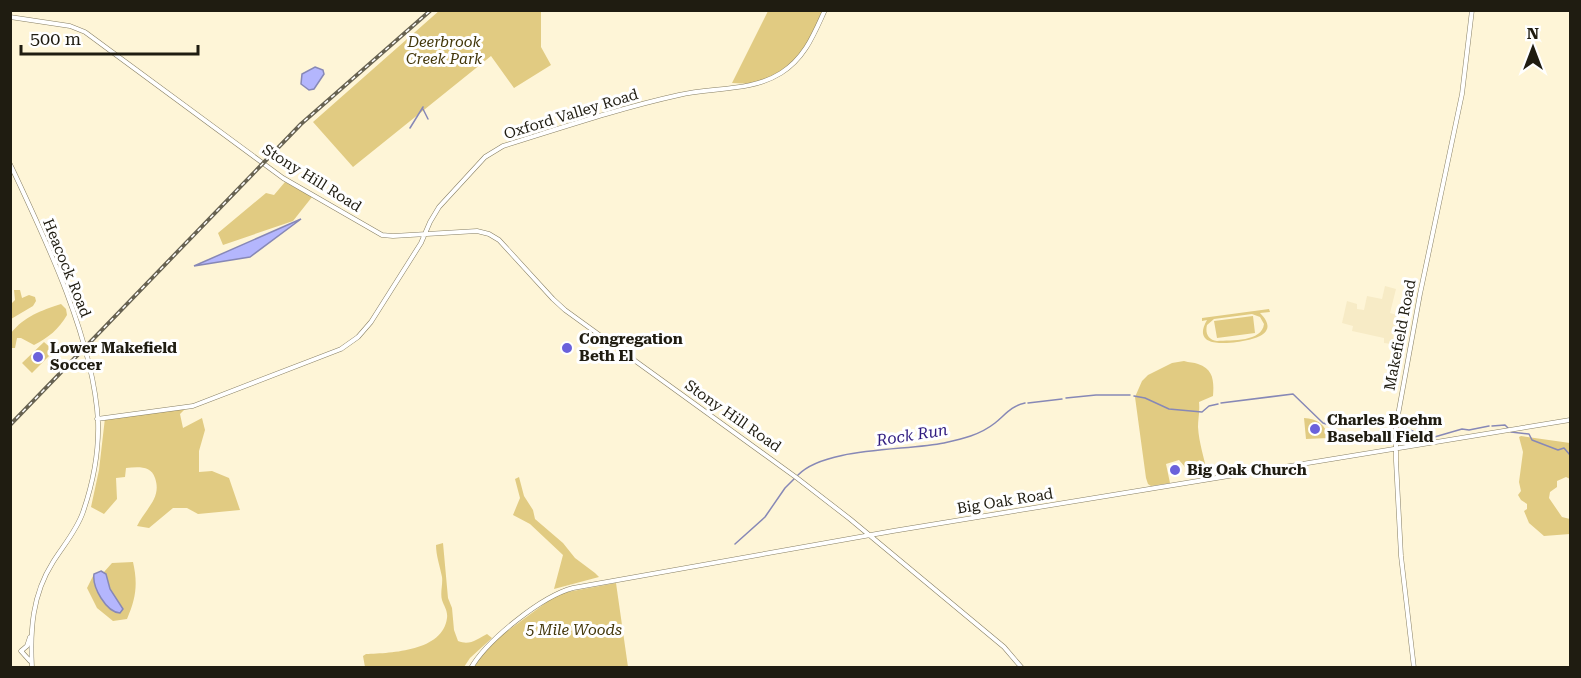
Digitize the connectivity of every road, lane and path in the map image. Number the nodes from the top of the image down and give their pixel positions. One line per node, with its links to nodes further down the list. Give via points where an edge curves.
1 (825, 10): 5 (street, Oxford Valley Road, via 801,57 770,79 680,94 495,150 439,207)
2 (1472, 10): 8 (street, Makefield Road, via 1460,101 1418,303)
3 (10, 17): 5 (street, Stony Hill Road, via 80,29 287,181 382,235)
4 (10, 164): 6 (street, Heacock Road, via 71,307 92,377)
5 (424, 234): 6 (street, Oxford Valley Road, via 375,316 352,341 330,354 187,407); 9 (street, Stony Hill Road, via 477,231 499,240 566,310)
6 (98, 419): 10 (street, via 96,463 87,501 39,589)
7 (1570, 420): 8 (street, Big Oak Road)
8 (1396, 448): 9 (street, Big Oak Road); 14 (street, Makefield Road, via 1401,556)
9 (871, 536): 12 (street, Big Oak Road, via 565,590 546,599 487,645); 13 (street, Stony Hill Road, via 1004,647)
10 (32, 633): 11 (street); 11 (street, via 21,651)
11 (32, 666)
12 (471, 668)
13 (1022, 668)
14 (1414, 668)

